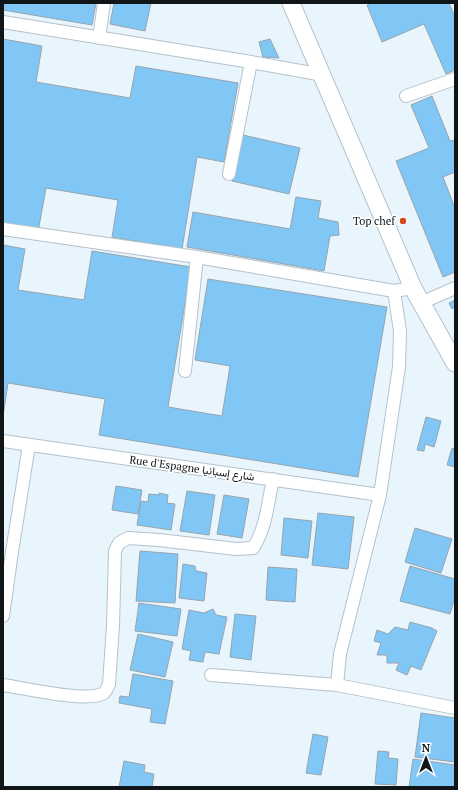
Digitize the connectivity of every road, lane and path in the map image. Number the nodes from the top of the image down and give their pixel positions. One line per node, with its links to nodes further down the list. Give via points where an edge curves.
1 (104, 3): 4 (street)
2 (291, 3): 6 (street)
3 (3, 22): 4 (street)
4 (99, 38): 5 (street)
5 (251, 62): 6 (street); 9 (street)
6 (323, 75): 14 (street)
7 (455, 79): 8 (street)
8 (406, 96)
9 (229, 174)
10 (3, 229): 11 (street)
11 (197, 257): 13 (street); 16 (street)
12 (455, 288): 14 (street)
13 (394, 291): 14 (street); 20 (street, via 400,331 399,367)
14 (417, 295): 15 (street)
15 (454, 360)
16 (185, 371)
17 (3, 441): 18 (street, Rue d'Espagne شارع إسبانيا)
18 (29, 445): 19 (street, Rue d'Espagne شارع إسبانيا); 21 (street)
19 (273, 479): 20 (street, Rue d'Espagne شارع إسبانيا); 23 (street, via 258,542 253,548 236,550 128,538 119,543 115,551 109,684 105,693 78,696)
20 (380, 494): 24 (street, via 340,654)
21 (3, 616)
22 (211, 675): 24 (street)
23 (3, 685)
24 (337, 685): 25 (street)
25 (455, 708)

